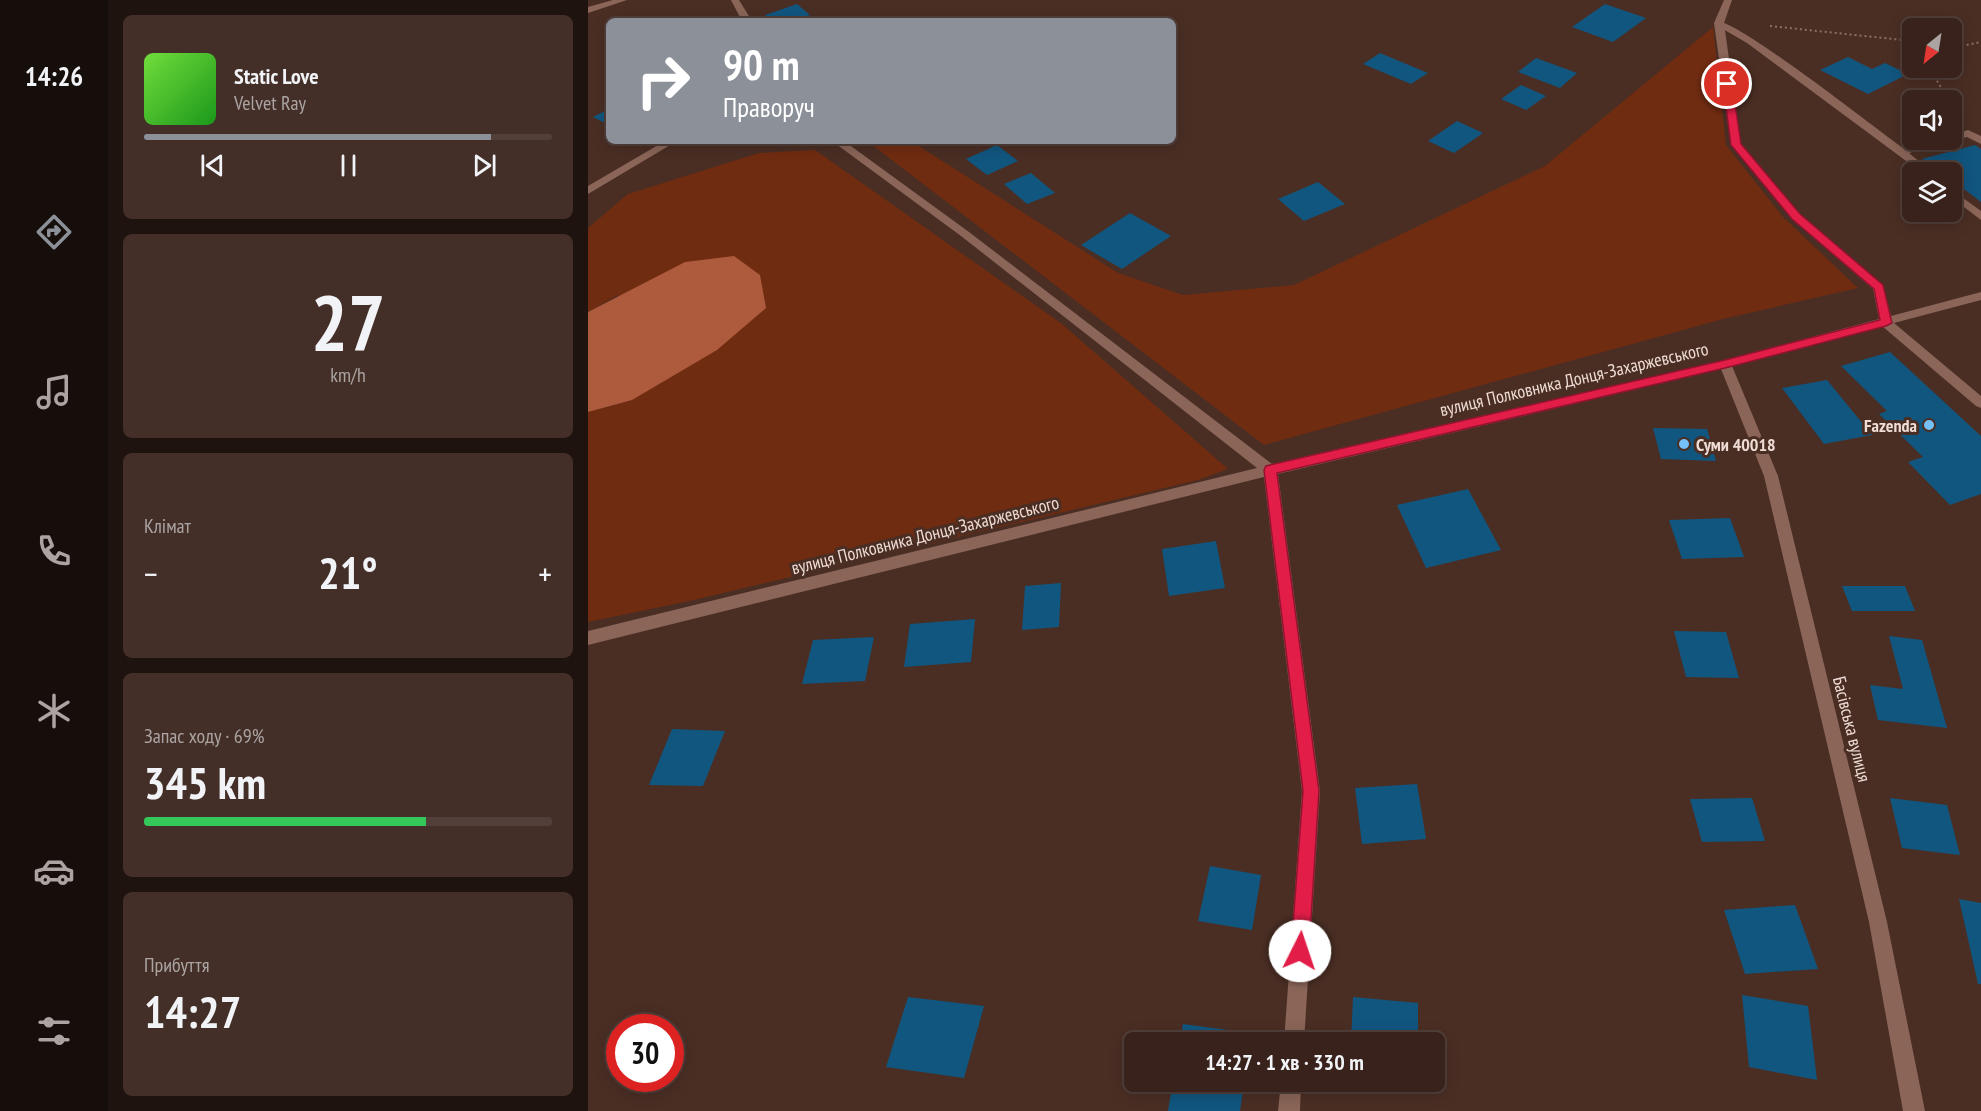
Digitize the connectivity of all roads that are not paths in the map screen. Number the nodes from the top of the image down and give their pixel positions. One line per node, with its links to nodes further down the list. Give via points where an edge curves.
1 (623, 0): 4 (street)
2 (735, 0): 5 (street)
3 (1728, 0): 6 (street)
4 (588, 10)
5 (745, 18)
6 (1719, 23): 12 (street, via 1750,41); 18 (street, via 1736,145 1796,217 1879,288)
7 (1962, 135): 8 (street, via 1968,133)
8 (1981, 141)
9 (667, 144): 14 (street)
10 (841, 144): 21 (street)
11 (1908, 150): 12 (street)
12 (1901, 152): 13 (street)
13 (1914, 162)
14 (588, 191)
15 (1962, 201): 16 (street)
16 (1981, 217)
17 (1981, 296): 18 (street, вулиця Полковника Донця-Захаржевського)
18 (1886, 323): 19 (street, вулиця Полковника Донця-Захаржевського); 20 (street)
19 (1725, 364): 21 (street, вулиця Полковника Донця-Захаржевського); 26 (street, Басівська вулиця, via 1771,476 1878,922)
20 (1981, 403)
21 (1270, 470): 22 (street, вулиця Полковника Донця-Захаржевського); 23 (street, via 1311,791)
22 (588, 638)
23 (1295, 1032)
24 (1290, 1092): 25 (street)
25 (1289, 1111)
26 (1914, 1111)

